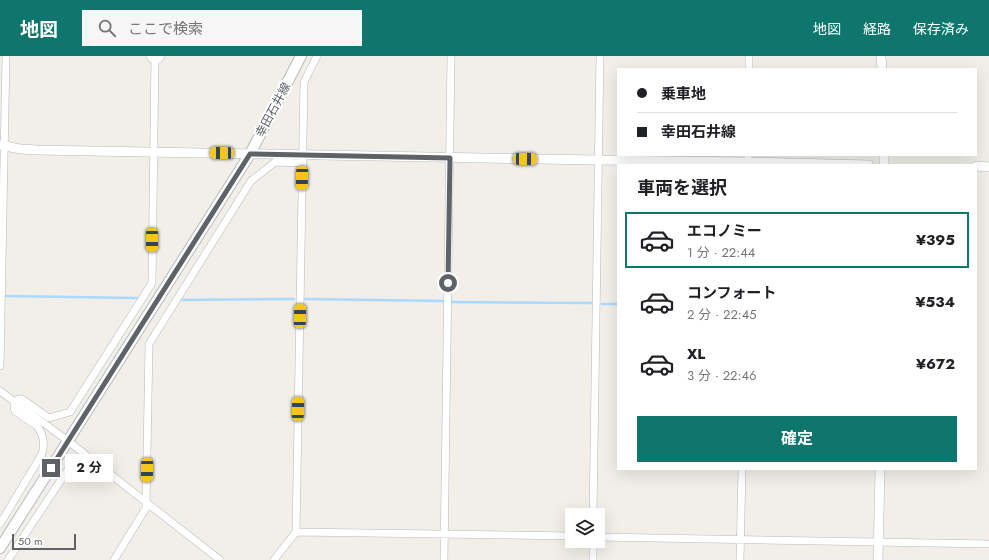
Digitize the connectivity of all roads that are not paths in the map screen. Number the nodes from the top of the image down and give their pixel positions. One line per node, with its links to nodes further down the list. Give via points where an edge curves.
1 (6, 56): 11 (street)
2 (301, 56): 13 (main road, 幸田石井線)
3 (317, 56): 15 (street, via 304,82)
4 (451, 56): 14 (street)
5 (600, 56): 16 (street)
6 (749, 56): 9 (street)
7 (881, 56): 10 (street)
8 (155, 57): 12 (street)
9 (749, 68)
10 (882, 68)
11 (2, 146): 12 (street, via 37,150); 21 (street)
12 (153, 152): 13 (street); 23 (street, via 152,283 70,412 49,418 22,399)
13 (250, 154): 15 (street); 24 (main road, 幸田石井線)
14 (450, 158): 15 (street); 16 (street); 32 (street)
15 (303, 159): 28 (street, via 275,162 251,180 149,344); 31 (street)
16 (599, 160): 17 (street); 29 (street)
17 (748, 161): 18 (street)
18 (839, 164)
19 (977, 166): 20 (street)
20 (989, 167)
21 (0, 366)
22 (0, 391): 23 (street)
23 (15, 402): 24 (street); 30 (street, via 15,411 40,430 44,450)
24 (68, 441): 25 (street); 38 (main road, 幸田石井線)
25 (95, 462): 28 (street); 40 (street, via 67,471)
26 (742, 470): 35 (street)
27 (880, 470): 36 (street)
28 (146, 501): 41 (street, via 146,508); 42 (street)
29 (593, 508)
30 (0, 524)
31 (296, 532): 32 (street); 43 (street)
32 (444, 534): 33 (street); 44 (street)
33 (565, 536)
34 (605, 537): 35 (street)
35 (741, 540): 36 (street); 46 (street)
36 (879, 542): 37 (street); 47 (street)
37 (989, 544)
38 (0, 548)
39 (593, 548): 45 (street)
40 (8, 560)
41 (114, 560)
42 (220, 560)
43 (274, 560)
44 (444, 560)
45 (592, 560)
46 (740, 560)
47 (878, 560)

